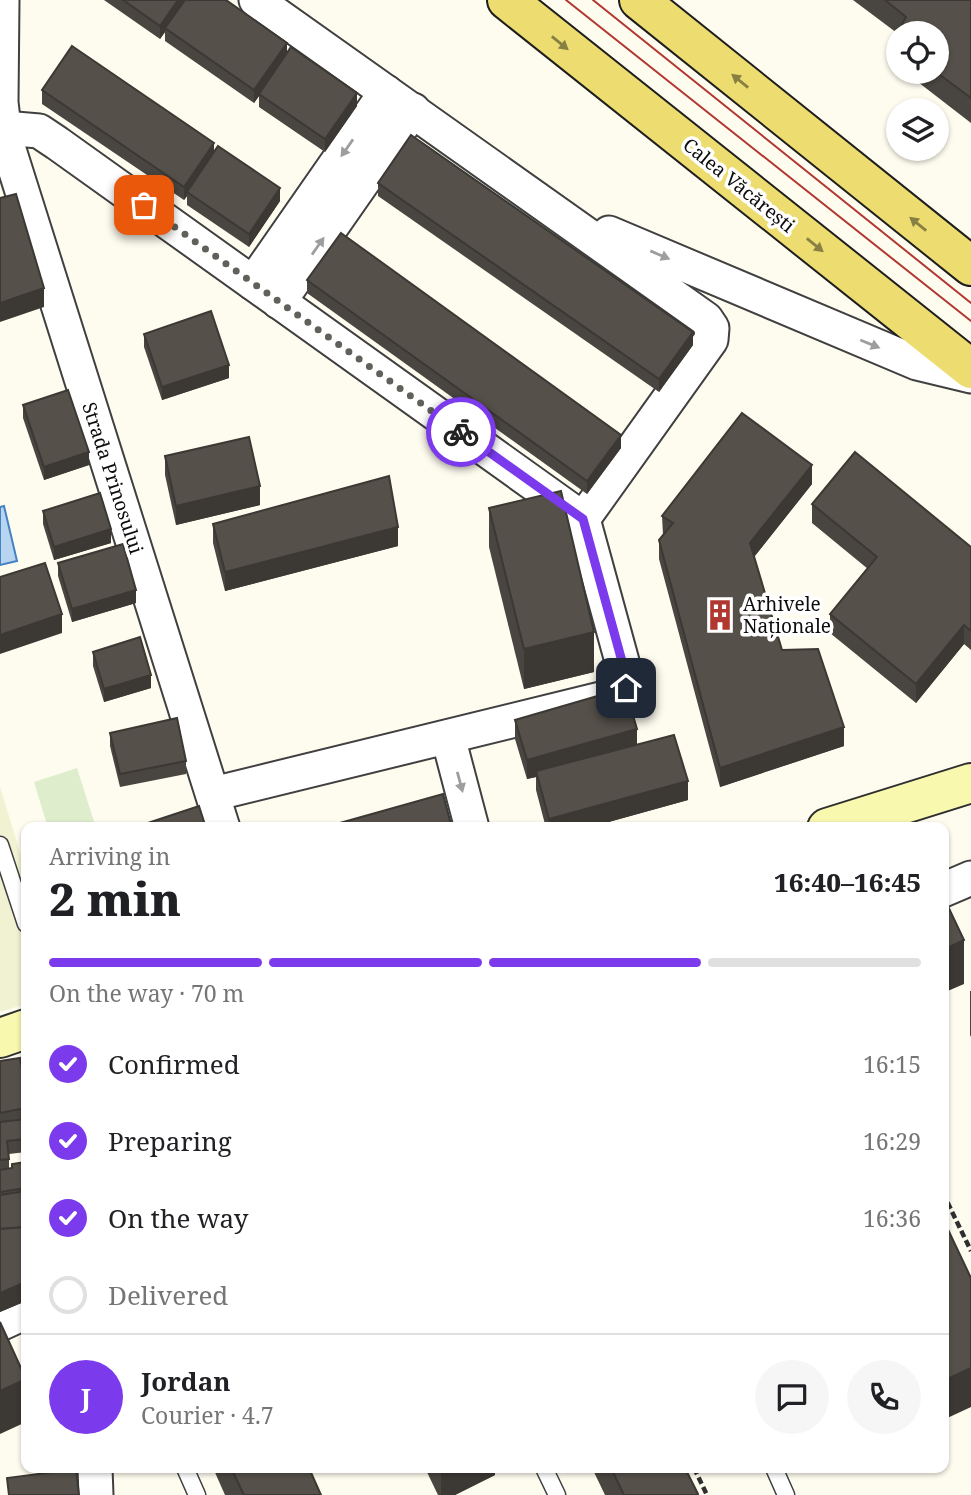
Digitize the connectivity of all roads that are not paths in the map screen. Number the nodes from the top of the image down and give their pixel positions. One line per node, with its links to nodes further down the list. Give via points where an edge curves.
1 (2, 0): 6 (street, Strada Prinosului)
2 (256, 0): 5 (street)
3 (507, 0): 10 (main road, Calea Văcărești, one-way to 10)
4 (639, 0): 8 (main road, one-way to 4)
5 (400, 101): 7 (street); 9 (street)
6 (4, 128): 9 (street, via 38,131); 15 (street, Strada Prinosului)
7 (552, 209): 11 (street, one-way to 11, via 917,363); 12 (street, via 706,319 712,328 711,340)
8 (971, 266)
9 (266, 293): 12 (street)
10 (971, 369)
11 (971, 376)
12 (583, 519): 13 (street, via 626,688 617,695)
13 (448, 737): 15 (street); 17 (street, one-way to 17)
14 (971, 783): 18 (street)
15 (213, 794): 16 (street, Strada Prinosului)
16 (221, 822)
17 (470, 822)
18 (846, 822)
19 (0, 845): 22 (lane)
20 (971, 878): 21 (street)
21 (949, 888)
22 (21, 909)
23 (21, 1031): 24 (street)
24 (0, 1038)
25 (21, 1314): 26 (street)
26 (0, 1324)
27 (95, 1473): 31 (street)
28 (187, 1473): 32 (lane)
29 (546, 1473): 33 (lane)
30 (776, 1473): 34 (lane)
31 (96, 1495)
32 (197, 1495)
33 (557, 1495)
34 (786, 1495)

